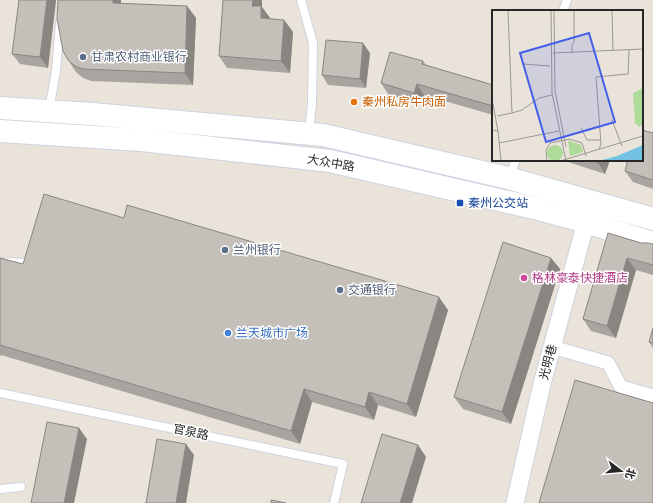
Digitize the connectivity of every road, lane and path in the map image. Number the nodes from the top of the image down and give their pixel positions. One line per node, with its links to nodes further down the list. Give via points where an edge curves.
1 (301, 0): 8 (lane, via 314,43)
2 (567, 0): 3 (lane)
3 (563, 10)
4 (60, 16): 6 (lane, via 56,71)
5 (0, 108): 6 (main road, 大众中路)
6 (49, 112): 8 (main road, 大众中路)
7 (0, 131): 11 (main road, 大众中路, via 141,140 330,161)
8 (309, 134): 9 (main road, 大众中路)
9 (512, 169): 10 (main road, 大众中路)
10 (653, 219)
11 (586, 222): 12 (main road, 大众中路); 15 (street, 光明巷)
12 (653, 243)
13 (0, 262): 14 (lane)
14 (28, 263)
15 (552, 347): 17 (street, via 608,363 621,386); 21 (street, 光明巷)
16 (0, 393): 20 (lane, 官泉路, via 343,464)
17 (653, 396)
18 (22, 486): 19 (lane)
19 (0, 489)
20 (334, 503)
21 (515, 503)

